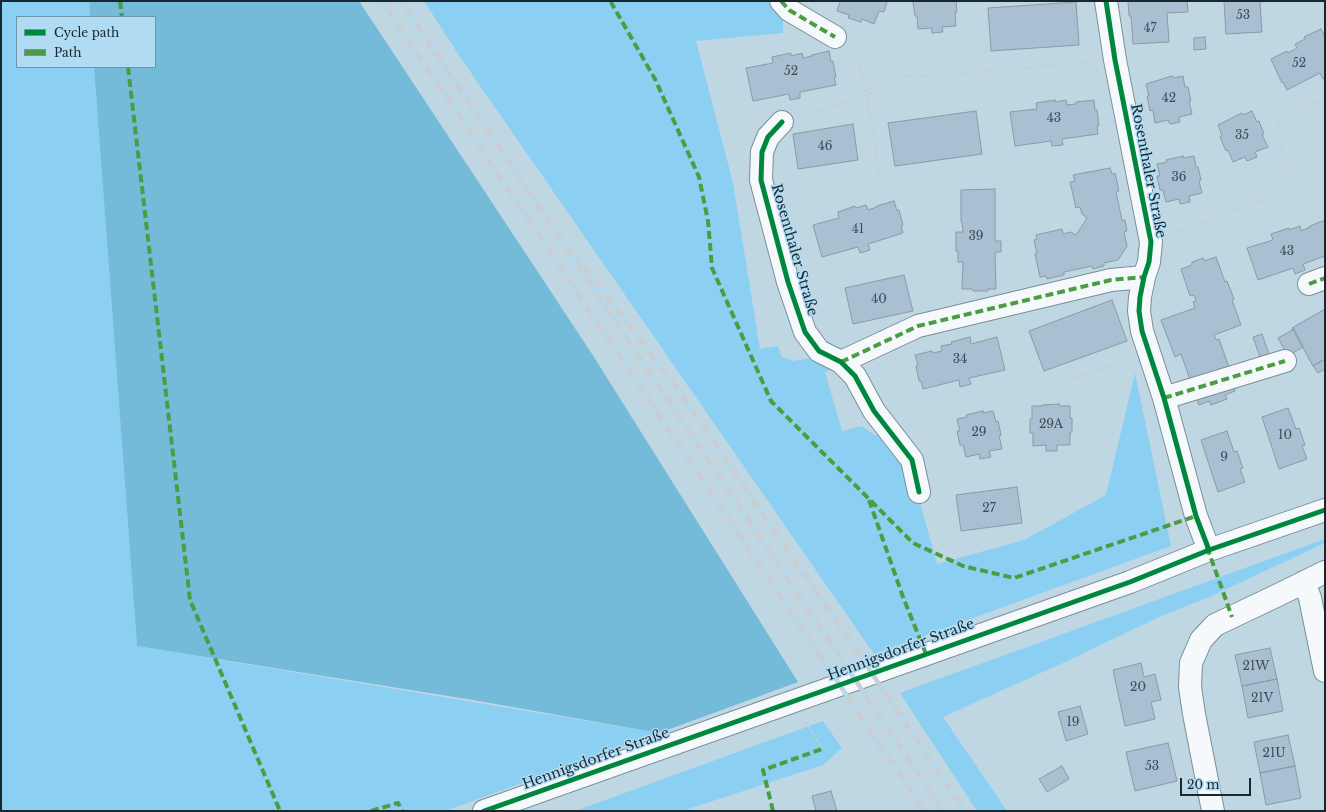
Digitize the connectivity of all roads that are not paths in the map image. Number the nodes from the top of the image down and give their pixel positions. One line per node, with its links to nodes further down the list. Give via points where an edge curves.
1 (781, 1): 3 (street, via 790,10)
2 (1106, 1): 5 (street, Rosenthaler Straße, via 1151,242 1150,262)
3 (835, 37)
4 (782, 122): 7 (street, Rosenthaler Straße, via 768,137 762,152 761,180 788,282 805,332 819,351)
5 (1144, 278): 7 (street, via 1111,280 918,326); 8 (street, Rosenthaler Straße, via 1139,311 1142,330)
6 (1285, 361): 8 (street)
7 (841, 362): 9 (street, Rosenthaler Straße, via 855,376 874,411 912,460)
8 (1164, 398): 11 (street, Rosenthaler Straße, via 1196,516)
9 (919, 492)
10 (1325, 510): 11 (street, Hennigsdorfer Straße)
11 (1208, 550): 15 (street, Hennigsdorfer Straße, via 1130,582)
12 (1325, 572): 13 (street)
13 (1304, 582): 14 (street, via 1310,598); 16 (street, via 1215,625 1201,640 1191,663 1190,687 1194,714)
14 (1325, 671)
15 (484, 811)
16 (1214, 811)

